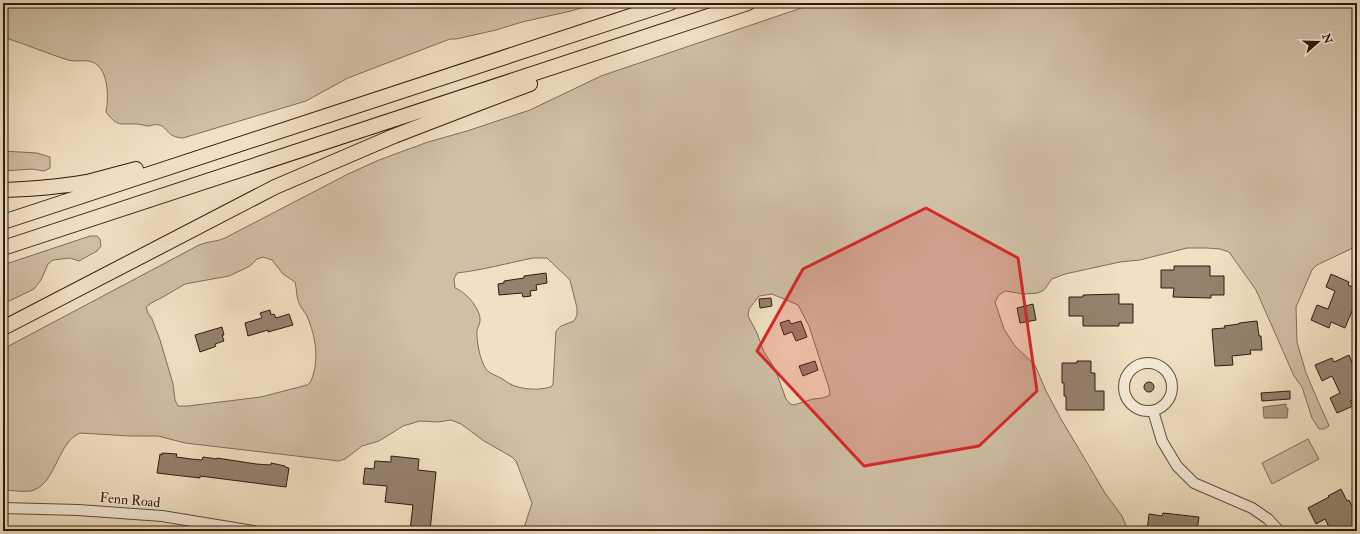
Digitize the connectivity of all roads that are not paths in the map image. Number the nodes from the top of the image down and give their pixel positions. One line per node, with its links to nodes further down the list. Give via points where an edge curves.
1 (670, 3): 4 (highway)
2 (748, 3): 3 (highway)
3 (634, 40): 7 (highway); 8 (highway, via 582,67 470,106 294,178)
4 (195, 159): 5 (highway, via 145,167 76,184); 6 (highway)
5 (3, 190)
6 (3, 222)
7 (3, 248)
8 (3, 328)
9 (1153, 412): 9 (street, via 1161,409 1171,396 1171,379 1157,364 1142,363 1129,372 1125,380 1126,397 1137,409); 12 (street, via 1162,441 1177,466 1194,483 1252,508 1268,519)
10 (3, 508): 11 (street, Fenn Road, via 162,516)
11 (253, 531)
12 (1279, 531)

